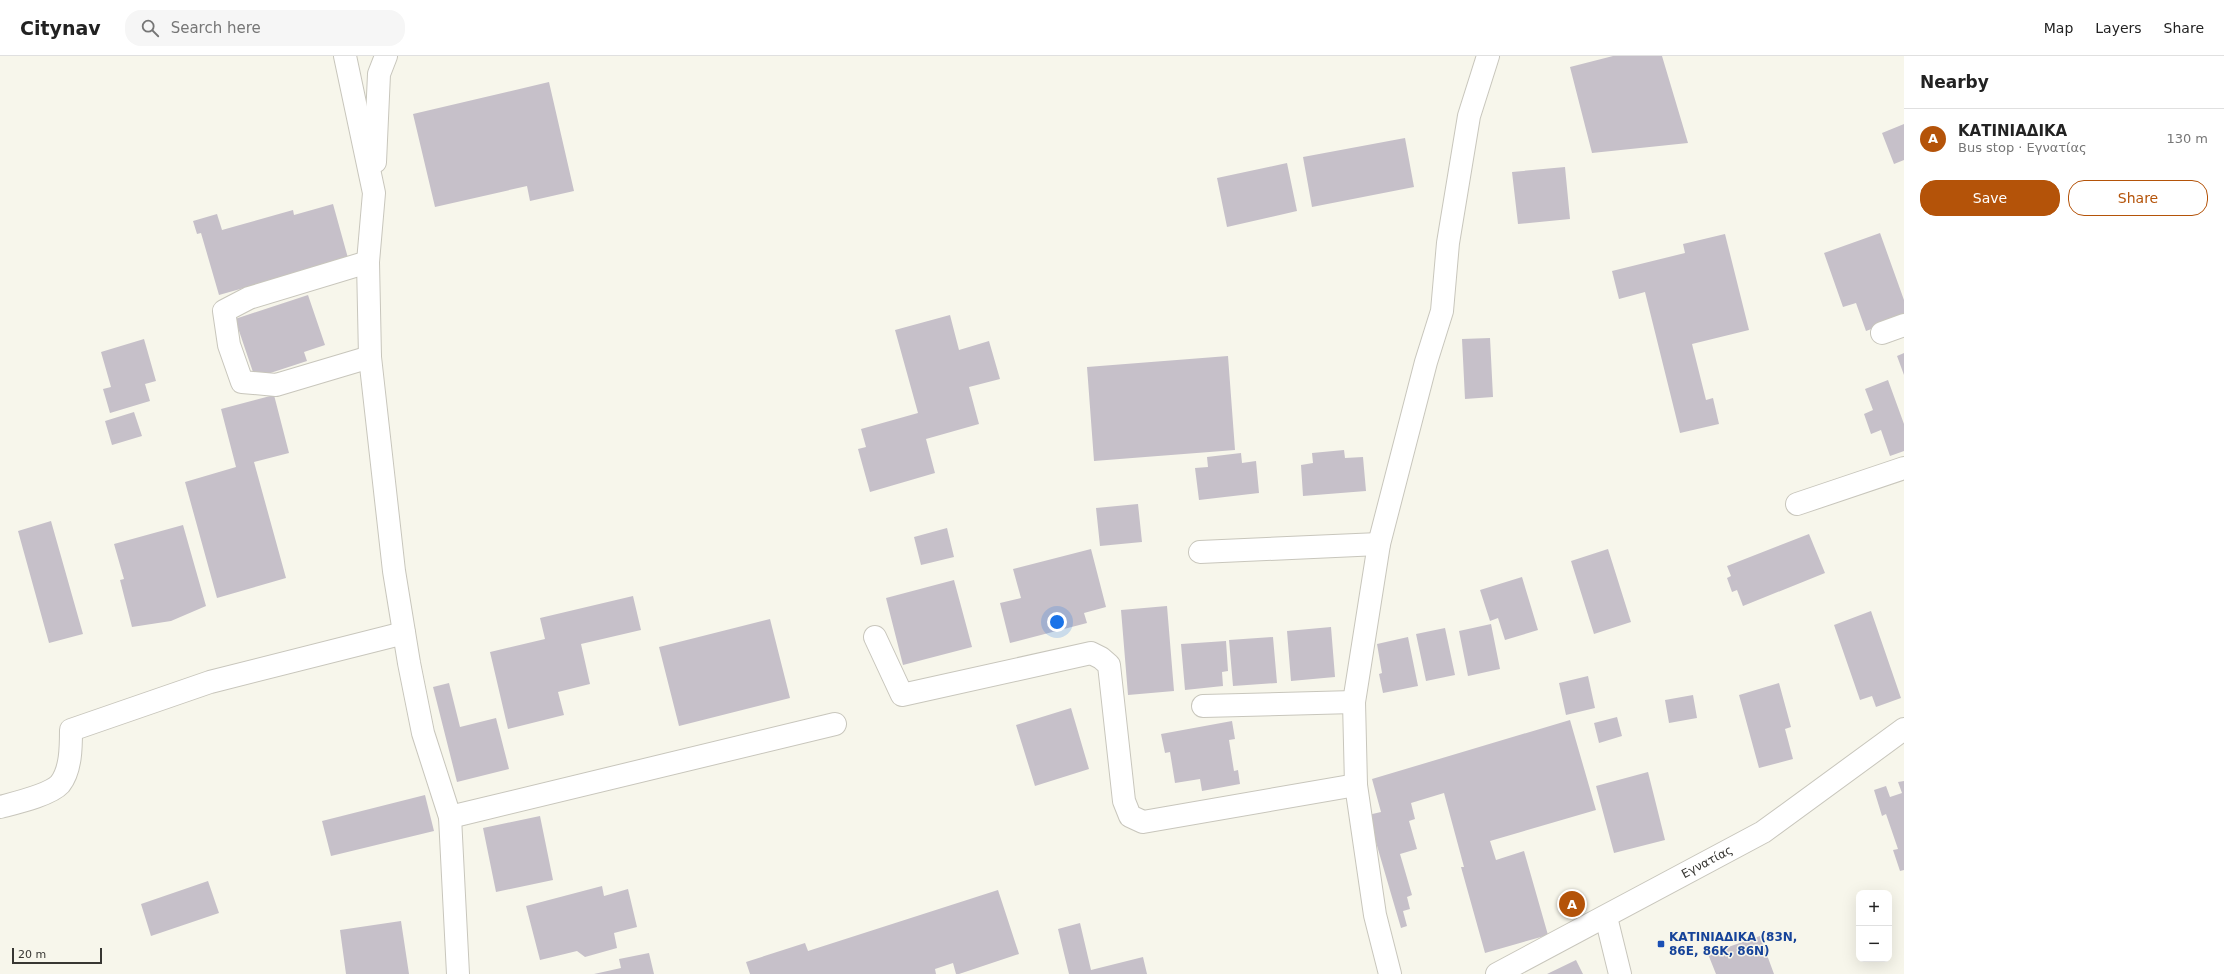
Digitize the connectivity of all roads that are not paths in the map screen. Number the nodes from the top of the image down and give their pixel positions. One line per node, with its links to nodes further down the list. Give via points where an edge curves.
1 (345, 56): 4 (street)
2 (386, 56): 4 (street, via 380,74)
3 (1488, 56): 11 (street, via 1469,116 1448,243 1442,311 1426,362)
4 (374, 193): 5 (street)
5 (368, 262): 8 (street); 8 (street, via 249,298 224,311 229,346 242,382 276,385)
6 (1904, 325): 7 (street)
7 (1882, 333)
8 (370, 357): 13 (street, via 394,571)
9 (1904, 468): 10 (street)
10 (1797, 504)
11 (1379, 544): 12 (street); 15 (street)
12 (1200, 552)
13 (404, 633): 20 (street, via 210,682 71,730 70,759 60,784 32,799); 21 (street, via 423,733)
14 (875, 638): 19 (street, via 902,695 1091,653 1101,658 1109,665 1124,801 1130,816 1143,822)
15 (1354, 702): 16 (street); 19 (street)
16 (1203, 706)
17 (835, 724): 21 (street)
18 (1904, 729): 22 (street, Εγνατίας, via 1763,832)
19 (1356, 785): 24 (street, via 1375,915)
20 (0, 807)
21 (450, 817): 23 (street)
22 (1606, 917): 25 (street, Εγνατίας); 26 (street)
23 (458, 974)
24 (1390, 974)
25 (1497, 974)
26 (1620, 974)

